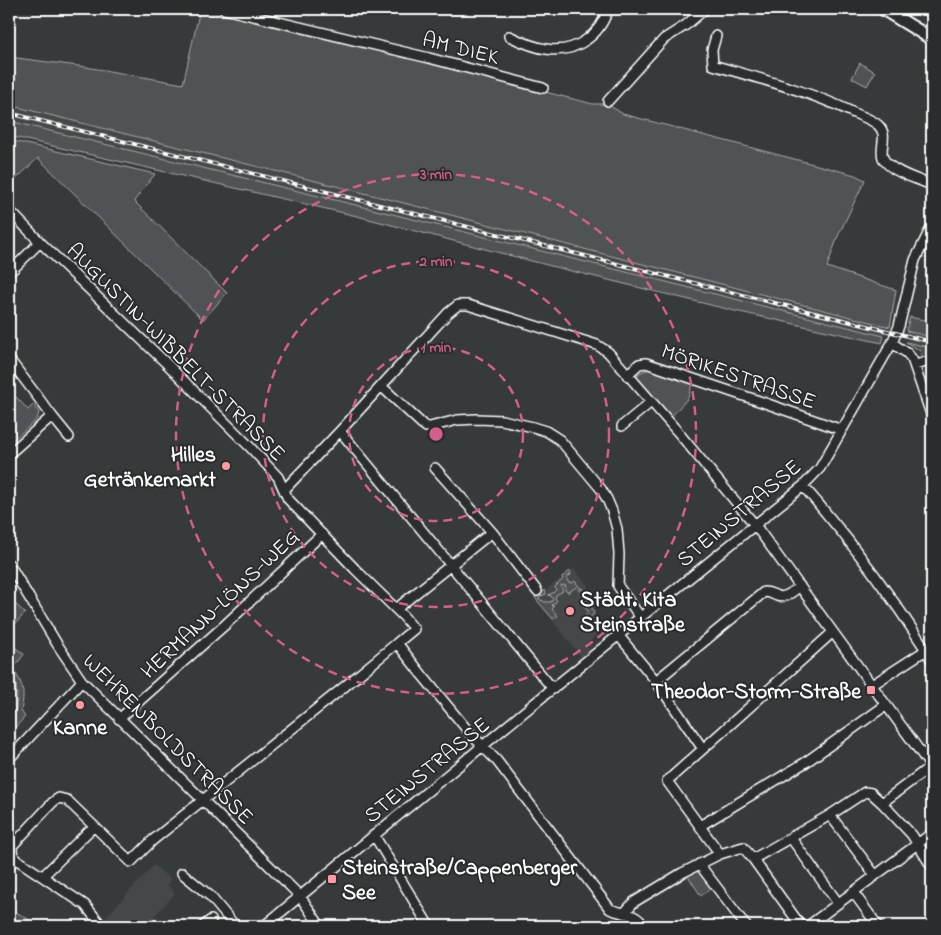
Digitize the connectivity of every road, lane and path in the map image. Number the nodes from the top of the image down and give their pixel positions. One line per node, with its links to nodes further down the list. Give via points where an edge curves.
1 (224, 9): 8 (street, AM DIEK)
2 (608, 9): 5 (street, via 596,32 574,47 545,49)
3 (705, 9): 9 (street, via 664,39)
4 (883, 9): 7 (main road)
5 (509, 36)
6 (716, 36): 10 (street, via 712,50 713,65 801,91 878,125 883,132 883,158 890,166)
7 (932, 39)
8 (543, 88)
9 (608, 101)
10 (932, 185)
11 (9, 210): 13 (street, AUGUSTIN-WIBBELT-STRASSE)
12 (932, 226): 15 (street, STEINSTRASSE, via 916,260)
13 (40, 242): 14 (street); 31 (street, AUGUSTIN-WIBBELT-STRASSE, via 231,428 278,476)
14 (10, 268)
15 (892, 343): 18 (street, via 908,353); 25 (street, STEINSTRASSE)
16 (9, 359): 22 (street)
17 (932, 362): 18 (street)
18 (915, 365): 23 (street)
19 (627, 375): 20 (street, via 608,352 597,345 458,305); 21 (street); 25 (street, MÖRIKESTRASSE, via 639,364 646,364)
20 (381, 386): 26 (street); 40 (street, via 426,427 456,420 502,420 546,431 560,440 607,499 617,528 618,586)
21 (651, 402): 24 (street); 32 (street)
22 (52, 416): 27 (street); 28 (street)
23 (932, 418)
24 (622, 426)
25 (842, 430): 30 (street, STEINSTRASSE, via 820,468)
26 (340, 431): 31 (street); 36 (street)
27 (69, 437)
28 (9, 454)
29 (435, 468): 33 (street)
30 (803, 486): 32 (street, STEINSTRASSE); 44 (street, via 841,531)
31 (284, 490): 34 (street, AUGUSTIN-WIBBELT-STRASSE, via 288,499)
32 (755, 525): 37 (street); 40 (street, STEINSTRASSE)
33 (492, 532): 36 (street); 38 (street)
34 (322, 534): 39 (street, AUGUSTIN-WIBBELT-STRASSE); 51 (street, HERMANN-LÖNS-WEG)
35 (9, 564): 47 (street, WEHRENBOLDSTRASSE)
36 (450, 565): 39 (street); 49 (street)
37 (800, 586): 41 (street); 46 (street, via 786,597 764,592)
38 (537, 591)
39 (396, 610): 43 (street, AUGUSTIN-WIBBELT-STRASSE, via 414,629)
40 (641, 618): 42 (street, STEINSTRASSE)
41 (833, 632): 48 (street); 53 (street)
42 (619, 636): 46 (street); 49 (street, STEINSTRASSE)
43 (397, 643): 52 (street); 56 (street)
44 (926, 650): 45 (street); 48 (street)
45 (932, 661)
46 (656, 681): 53 (street)
47 (82, 682): 51 (street, WEHRENBOLDSTRASSE); 54 (street)
48 (872, 685): 50 (street)
49 (553, 689): 52 (street, STEINSTRASSE)
50 (886, 705): 55 (street); 60 (street, via 806,762)
51 (119, 719): 56 (street, WEHRENBOLDSTRASSE)
52 (484, 746): 62 (street, STEINSTRASSE); 75 (street, via 610,909)
53 (703, 749): 60 (street, via 667,780)
54 (9, 759)
55 (932, 767): 57 (street)
56 (203, 800): 59 (street, via 131,862); 73 (street, WEHRENBOLDSTRASSE)
57 (882, 803): 58 (street, via 865,792); 64 (street)
58 (830, 815): 63 (street); 70 (street)
59 (94, 826): 71 (street); 71 (street, via 67,800 59,798 53,802 12,850 16,859)
60 (700, 826): 65 (street)
61 (932, 833): 64 (street)
62 (374, 835): 73 (street, STEINSTRASSE); 82 (street)
63 (791, 838): 66 (street); 74 (street)
64 (917, 844): 68 (street); 70 (street)
65 (720, 854): 66 (street, via 743,847); 67 (street)
66 (753, 860): 85 (street)
67 (699, 864): 75 (street, via 634,902); 84 (street)
68 (932, 867)
69 (182, 873): 79 (street, via 210,896)
70 (876, 875): 72 (street)
71 (43, 876): 77 (street, via 85,905)
72 (853, 892): 74 (street); 87 (street)
73 (300, 896): 80 (street, STEINSTRASSE); 81 (street, WEHRENBOLDSTRASSE)
74 (838, 903): 86 (street)
75 (625, 912): 83 (street)
76 (211, 920): 78 (street)
77 (102, 926)
78 (203, 926)
79 (235, 926)
80 (264, 926)
81 (320, 926)
82 (429, 926)
83 (644, 926)
84 (746, 926)
85 (801, 926)
86 (808, 926)
87 (878, 926)

